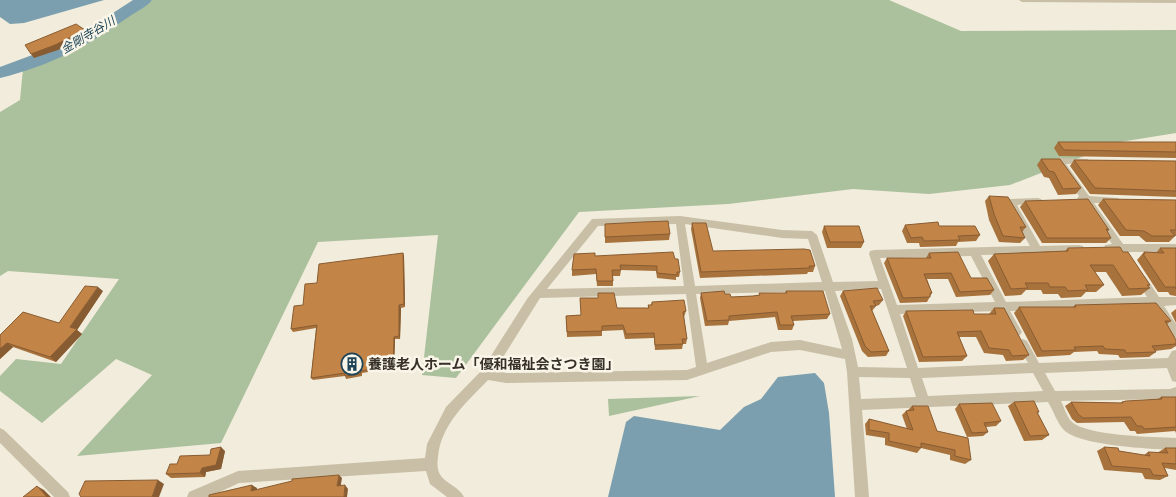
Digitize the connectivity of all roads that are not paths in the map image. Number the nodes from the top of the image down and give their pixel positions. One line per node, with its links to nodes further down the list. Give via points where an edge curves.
1 (1022, 0): 2 (street)
2 (1176, 1)
3 (1098, 162): 4 (street, via 1059,161)
4 (1086, 199): 5 (street); 6 (street); 9 (street)
5 (1067, 200)
6 (1126, 200)
7 (1048, 201): 11 (street, via 1010,202)
8 (680, 220): 14 (street, via 812,235); 15 (street); 16 (street, via 595,222)
9 (1121, 248): 10 (street); 11 (street); 17 (street)
10 (1176, 248)
11 (1037, 249): 12 (street)
12 (974, 250): 13 (street, via 874,254); 19 (street)
13 (885, 285): 14 (street); 20 (street)
14 (829, 287): 15 (street); 22 (street)
15 (690, 291): 16 (street); 25 (street)
16 (538, 294): 28 (street)
17 (1155, 300): 18 (street); 19 (street); 21 (street)
18 (1176, 301)
19 (1003, 305): 20 (street); 24 (street)
20 (893, 310): 27 (street)
21 (1176, 333)
22 (850, 355): 25 (street, via 800,345 771,347); 26 (street)
23 (1174, 359): 24 (street); 29 (street)
24 (1035, 368): 27 (street); 31 (street)
25 (702, 370): 28 (street, via 687,375 506,378)
26 (853, 372): 27 (street); 33 (street)
27 (914, 373): 32 (street)
28 (486, 374): 36 (street, via 450,411 433,444)
29 (1176, 377)
30 (1176, 392): 31 (street)
31 (1051, 396): 32 (street); 35 (street, via 1068,426 1077,432 1136,442)
32 (924, 402): 33 (street)
33 (855, 405): 40 (street)
34 (0, 434): 37 (street)
35 (1176, 444)
36 (431, 464): 38 (street, via 238,477); 39 (street, via 435,479)
37 (63, 497)
38 (194, 497)
39 (457, 497)
40 (862, 497)

